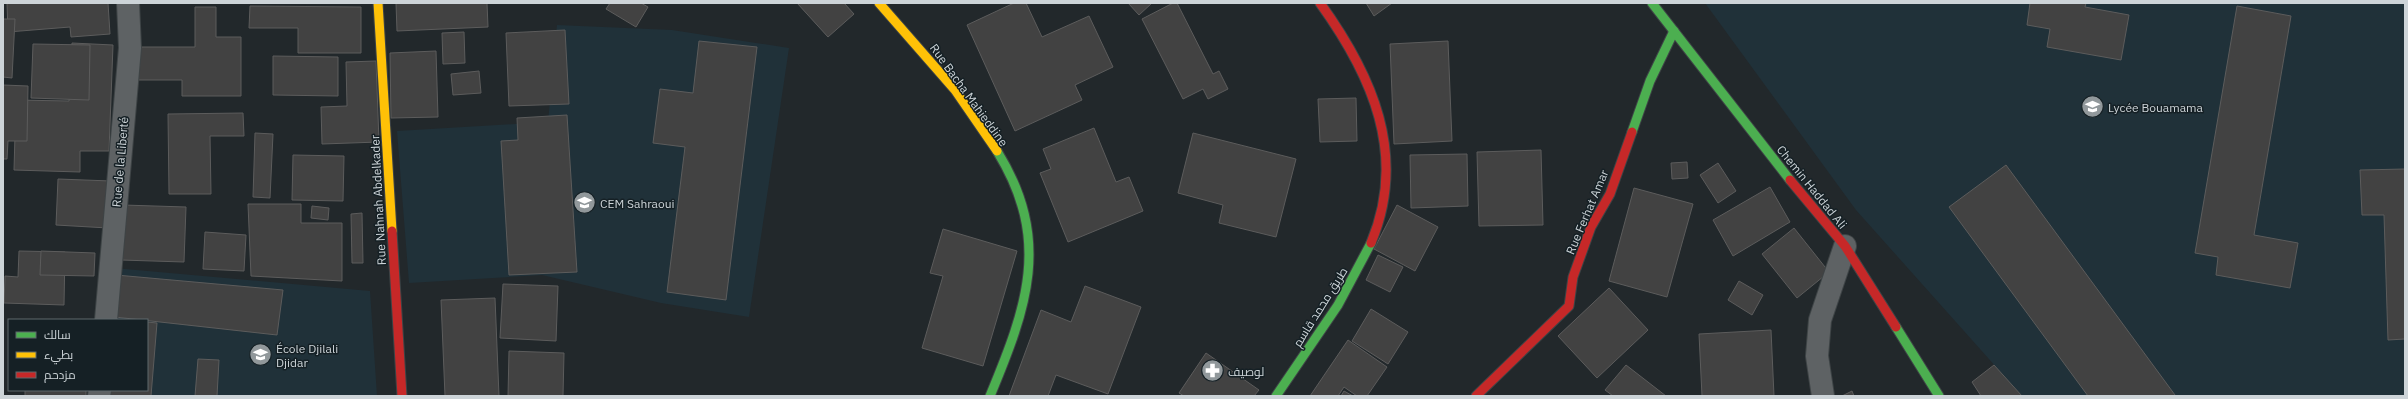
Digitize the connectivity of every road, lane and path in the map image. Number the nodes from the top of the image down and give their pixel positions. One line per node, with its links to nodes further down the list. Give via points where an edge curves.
1 (128, 3): 8 (street, Rue de la Liberté, via 130,48)
2 (378, 3): 9 (street, Rue Nahnah Abdelkader)
3 (879, 3): 10 (street, Rue Bacha Mahieddine, via 934,64 994,146 1024,206 1029,235 1030,266 1020,322)
4 (1320, 3): 11 (street, طريق محمد قاسم, via 1342,32 1365,76 1380,116 1386,162 1384,204 1365,256 1347,291)
5 (1652, 3): 6 (street, Chemin Haddad Ali)
6 (1674, 32): 7 (street, Chemin Haddad Ali, via 1771,157); 12 (street, Rue Ferhat Amar, via 1650,81 1610,194 1591,227 1573,277 1569,306)
7 (1845, 246): 13 (street, via 1820,320 1817,356); 14 (street, Chemin Haddad Ali)
8 (106, 319)
9 (402, 396)
10 (990, 396)
11 (1276, 396)
12 (1476, 396)
13 (1823, 396)
14 (1939, 396)

